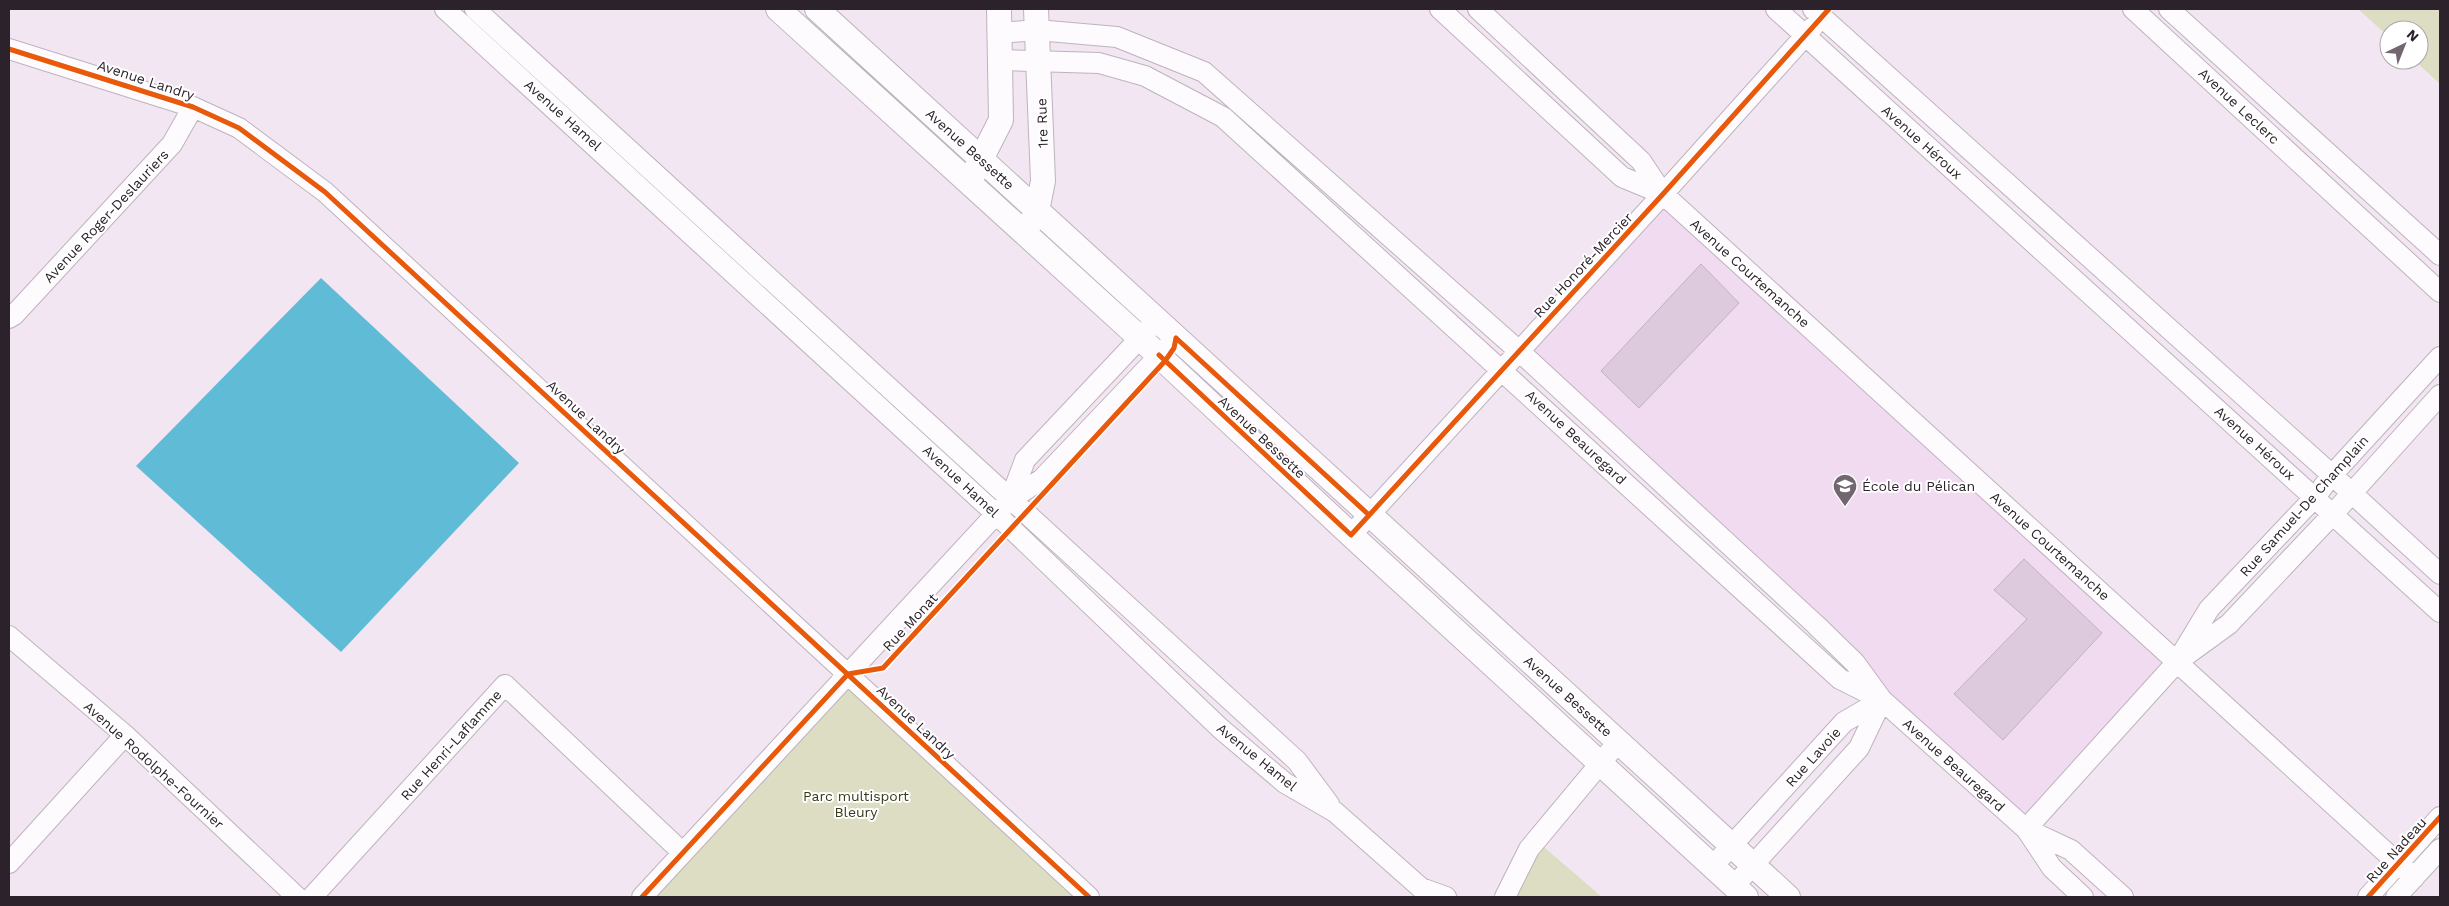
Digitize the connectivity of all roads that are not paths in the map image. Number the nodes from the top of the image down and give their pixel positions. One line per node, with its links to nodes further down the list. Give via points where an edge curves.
1 (445, 9): 27 (street, Avenue Hamel)
2 (474, 9): 27 (street, Avenue Hamel)
3 (778, 9): 22 (street, Avenue Bessette)
4 (817, 9): 20 (street, Avenue Bessette)
5 (999, 9): 13 (street)
6 (1440, 9): 24 (street, Avenue Courtemanche, via 1622,177)
7 (1478, 9): 24 (street, Avenue Courtemanche, via 1641,161)
8 (1776, 9): 14 (street, Avenue Héroux)
9 (2133, 9): 25 (street, Avenue Leclerc)
10 (2169, 9): 23 (street, Avenue Leclerc)
11 (1822, 11): 14 (street, Rue Honoré-Mercier); 29 (street, Avenue Héroux)
12 (1037, 20): 13 (street, Avenue Beauregard); 17 (street, 1re Rue); 19 (street, Avenue Beauregard, via 1117,37 1204,72)
13 (1000, 33): 16 (street)
14 (1805, 36): 24 (street, Rue Honoré-Mercier); 31 (street, Avenue Héroux)
15 (9, 49): 18 (street, Avenue Landry)
16 (1000, 60): 17 (street, Avenue Beauregard); 20 (street, via 1001,120)
17 (1040, 60): 21 (street, Avenue Beauregard, via 1099,63 1145,76 1223,117); 26 (street, 1re Rue, via 1044,181)
18 (193, 107): 33 (street, Avenue Roger-Deslauriers, via 172,144); 53 (street, Avenue Landry, via 239,128 325,192)
19 (1293, 150): 21 (street); 37 (street, Avenue Beauregard)
20 (982, 160): 22 (street); 26 (street, Avenue Bessette)
21 (1276, 165): 40 (street, Avenue Beauregard)
22 (968, 182): 28 (street, Avenue Bessette)
23 (2363, 185): 25 (street); 30 (street, Avenue Leclerc)
24 (1663, 194): 37 (street, Rue Honoré-Mercier); 52 (street, Avenue Courtemanche)
25 (2345, 204): 32 (street, Avenue Leclerc)
26 (1037, 211): 28 (street, 1re Rue); 34 (street, Avenue Bessette)
27 (687, 216): 45 (street, Avenue Hamel)
28 (1026, 234): 35 (street, Avenue Bessette)
29 (2086, 254): 31 (street); 42 (street, Avenue Héroux)
30 (2440, 255)
31 (2068, 276): 44 (street, Avenue Héroux)
32 (2440, 292)
33 (9, 318)
34 (1157, 320): 35 (street, Rue Monat); 36 (street, Avenue Bessette)
35 (1140, 338): 38 (street, Avenue Bessette); 45 (street, Rue Monat, via 1025,460)
36 (1176, 338): 38 (street, Rue Monat); 47 (street, Avenue Bessette)
37 (1519, 351): 40 (street, Rue Honoré-Mercier); 54 (street, Avenue Beauregard, via 1815,624 1855,663)
38 (1159, 355): 45 (street, Rue Monat, via 1042,480); 48 (street, Avenue Bessette)
39 (2440, 357): 42 (street, Rue Samuel-De Champlain)
40 (1502, 370): 47 (street, Rue Honoré-Mercier); 54 (street, Avenue Beauregard, via 1840,679)
41 (2440, 395): 43 (street, Rue Samuel-De Champlain)
42 (2332, 475): 43 (street, Avenue Héroux); 44 (street, Rue Samuel-De Champlain)
43 (2350, 492): 46 (street, Rue Samuel-De Champlain); 49 (street, Avenue Héroux)
44 (2315, 497): 46 (street, Avenue Héroux); 52 (street, Rue Samuel-De Champlain, via 2209,609)
45 (1003, 507): 53 (street, Rue Monat); 58 (street, Avenue Hamel, via 1297,761); 58 (street, Avenue Hamel, via 1221,729 1285,783)
46 (2333, 514): 50 (street, Avenue Héroux); 52 (street, Rue Samuel-De Champlain, via 2229,624)
47 (1370, 515): 48 (street, Rue Honoré-Mercier); 56 (street, Avenue Bessette)
48 (1351, 535): 57 (street, Avenue Bessette)
49 (2440, 574)
50 (2440, 612)
51 (9, 636): 55 (street, Avenue Rodolphe-Fournier)
52 (2177, 662): 60 (street, Rue Samuel-De Champlain); 65 (street, Avenue Courtemanche)
53 (848, 674): 63 (street, Rue Monat); 73 (street, Avenue Landry)
54 (1882, 700): 60 (street, Avenue Beauregard); 61 (street, Rue Lavoie, via 1844,722); 66 (street, Rue Lavoie, via 1859,748)
55 (125, 735): 64 (street); 70 (street, Avenue Rodolphe-Fournier)
56 (1618, 742): 57 (street); 61 (street, Avenue Bessette)
57 (1601, 763): 67 (street, Avenue Bessette); 75 (street, via 1529,849)
58 (1335, 812): 74 (street, Avenue Hamel, via 1421,888)
59 (2440, 817): 65 (street, Rue Nadeau)
60 (2026, 829): 77 (street, Avenue Beauregard, via 2052,868); 78 (street, Avenue Beauregard, via 2071,850)
61 (1732, 846): 66 (street, Avenue Bessette); 67 (street, Rue Lavoie)
62 (2440, 849): 68 (street)
63 (683, 853): 71 (street, Rue Henri-Laflamme, via 505,685); 72 (street, Rue Monat)
64 (9, 863)
65 (2398, 864): 68 (street, Avenue Courtemanche); 79 (street, Rue Nadeau)
66 (1752, 865): 69 (street, Rue Lavoie); 76 (street, Avenue Bessette)
67 (1712, 867): 69 (street, Avenue Bessette)
68 (2414, 878): 80 (street)
69 (1740, 892)
70 (297, 897)
71 (312, 897)
72 (642, 897)
73 (1089, 897)
74 (1446, 897)
75 (1505, 897)
76 (1788, 897)
77 (2083, 897)
78 (2123, 897)
79 (2368, 897)
80 (2396, 897)

